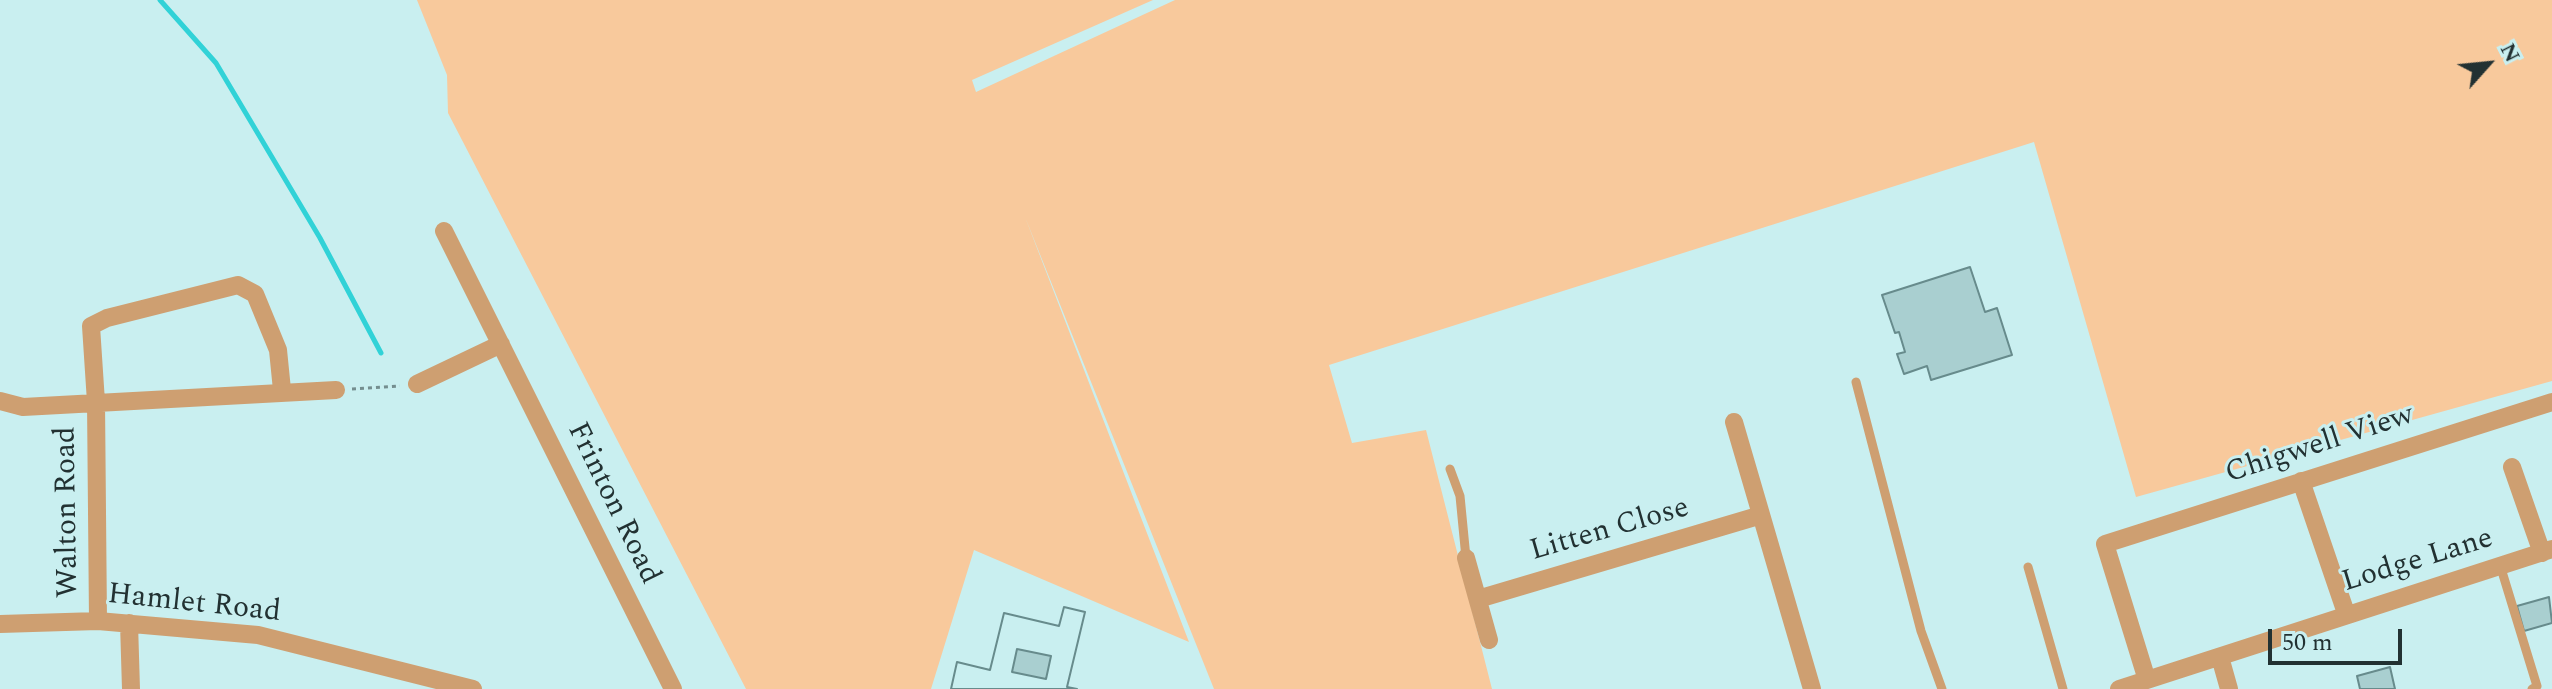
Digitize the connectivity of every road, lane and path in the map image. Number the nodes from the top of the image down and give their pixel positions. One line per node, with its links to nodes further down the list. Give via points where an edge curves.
1 (444, 231): 2 (street, Frinton Road)
2 (501, 344): 4 (street); 29 (street, Frinton Road)
3 (1856, 382): 31 (lane, via 1921,631)
4 (417, 384): 6 (path)
5 (282, 390): 6 (street, Walton Road); 8 (street, Walton Road); 8 (street, Walton Road, via 278,350 255,294 238,285 91,326)
6 (336, 390)
7 (0, 401): 8 (street, via 23,407)
8 (96, 402): 21 (street, Walton Road)
9 (2552, 402): 13 (street, Chigwell View)
10 (1734, 422): 14 (street)
11 (2512, 467): 15 (street)
12 (1450, 469): 16 (lane, via 1460,496)
13 (2301, 481): 20 (street); 26 (street, Chigwell View, via 2105,544)
14 (1758, 516): 19 (street, Litten Close); 30 (street)
15 (2547, 551): 17 (street, Lodge Lane)
16 (1466, 558): 19 (street)
17 (2500, 565): 20 (street, Lodge Lane); 35 (lane, via 2537,686)
18 (2028, 567): 32 (lane)
19 (1478, 599): 24 (street)
20 (2346, 613): 25 (street, Lodge Lane)
21 (98, 621): 22 (street, Hamlet Road); 23 (street, Hamlet Road)
22 (129, 623): 27 (street); 28 (street, Hamlet Road, via 258,635)
23 (0, 624)
24 (1489, 640)
25 (2220, 657): 26 (street, Lodge Lane); 34 (street)
26 (2147, 680): 33 (street, Lodge Lane)
27 (131, 689)
28 (473, 689)
29 (673, 689)
30 (1812, 689)
31 (1942, 689)
32 (2063, 689)
33 (2119, 689)
34 (2229, 689)
35 (2532, 689)

